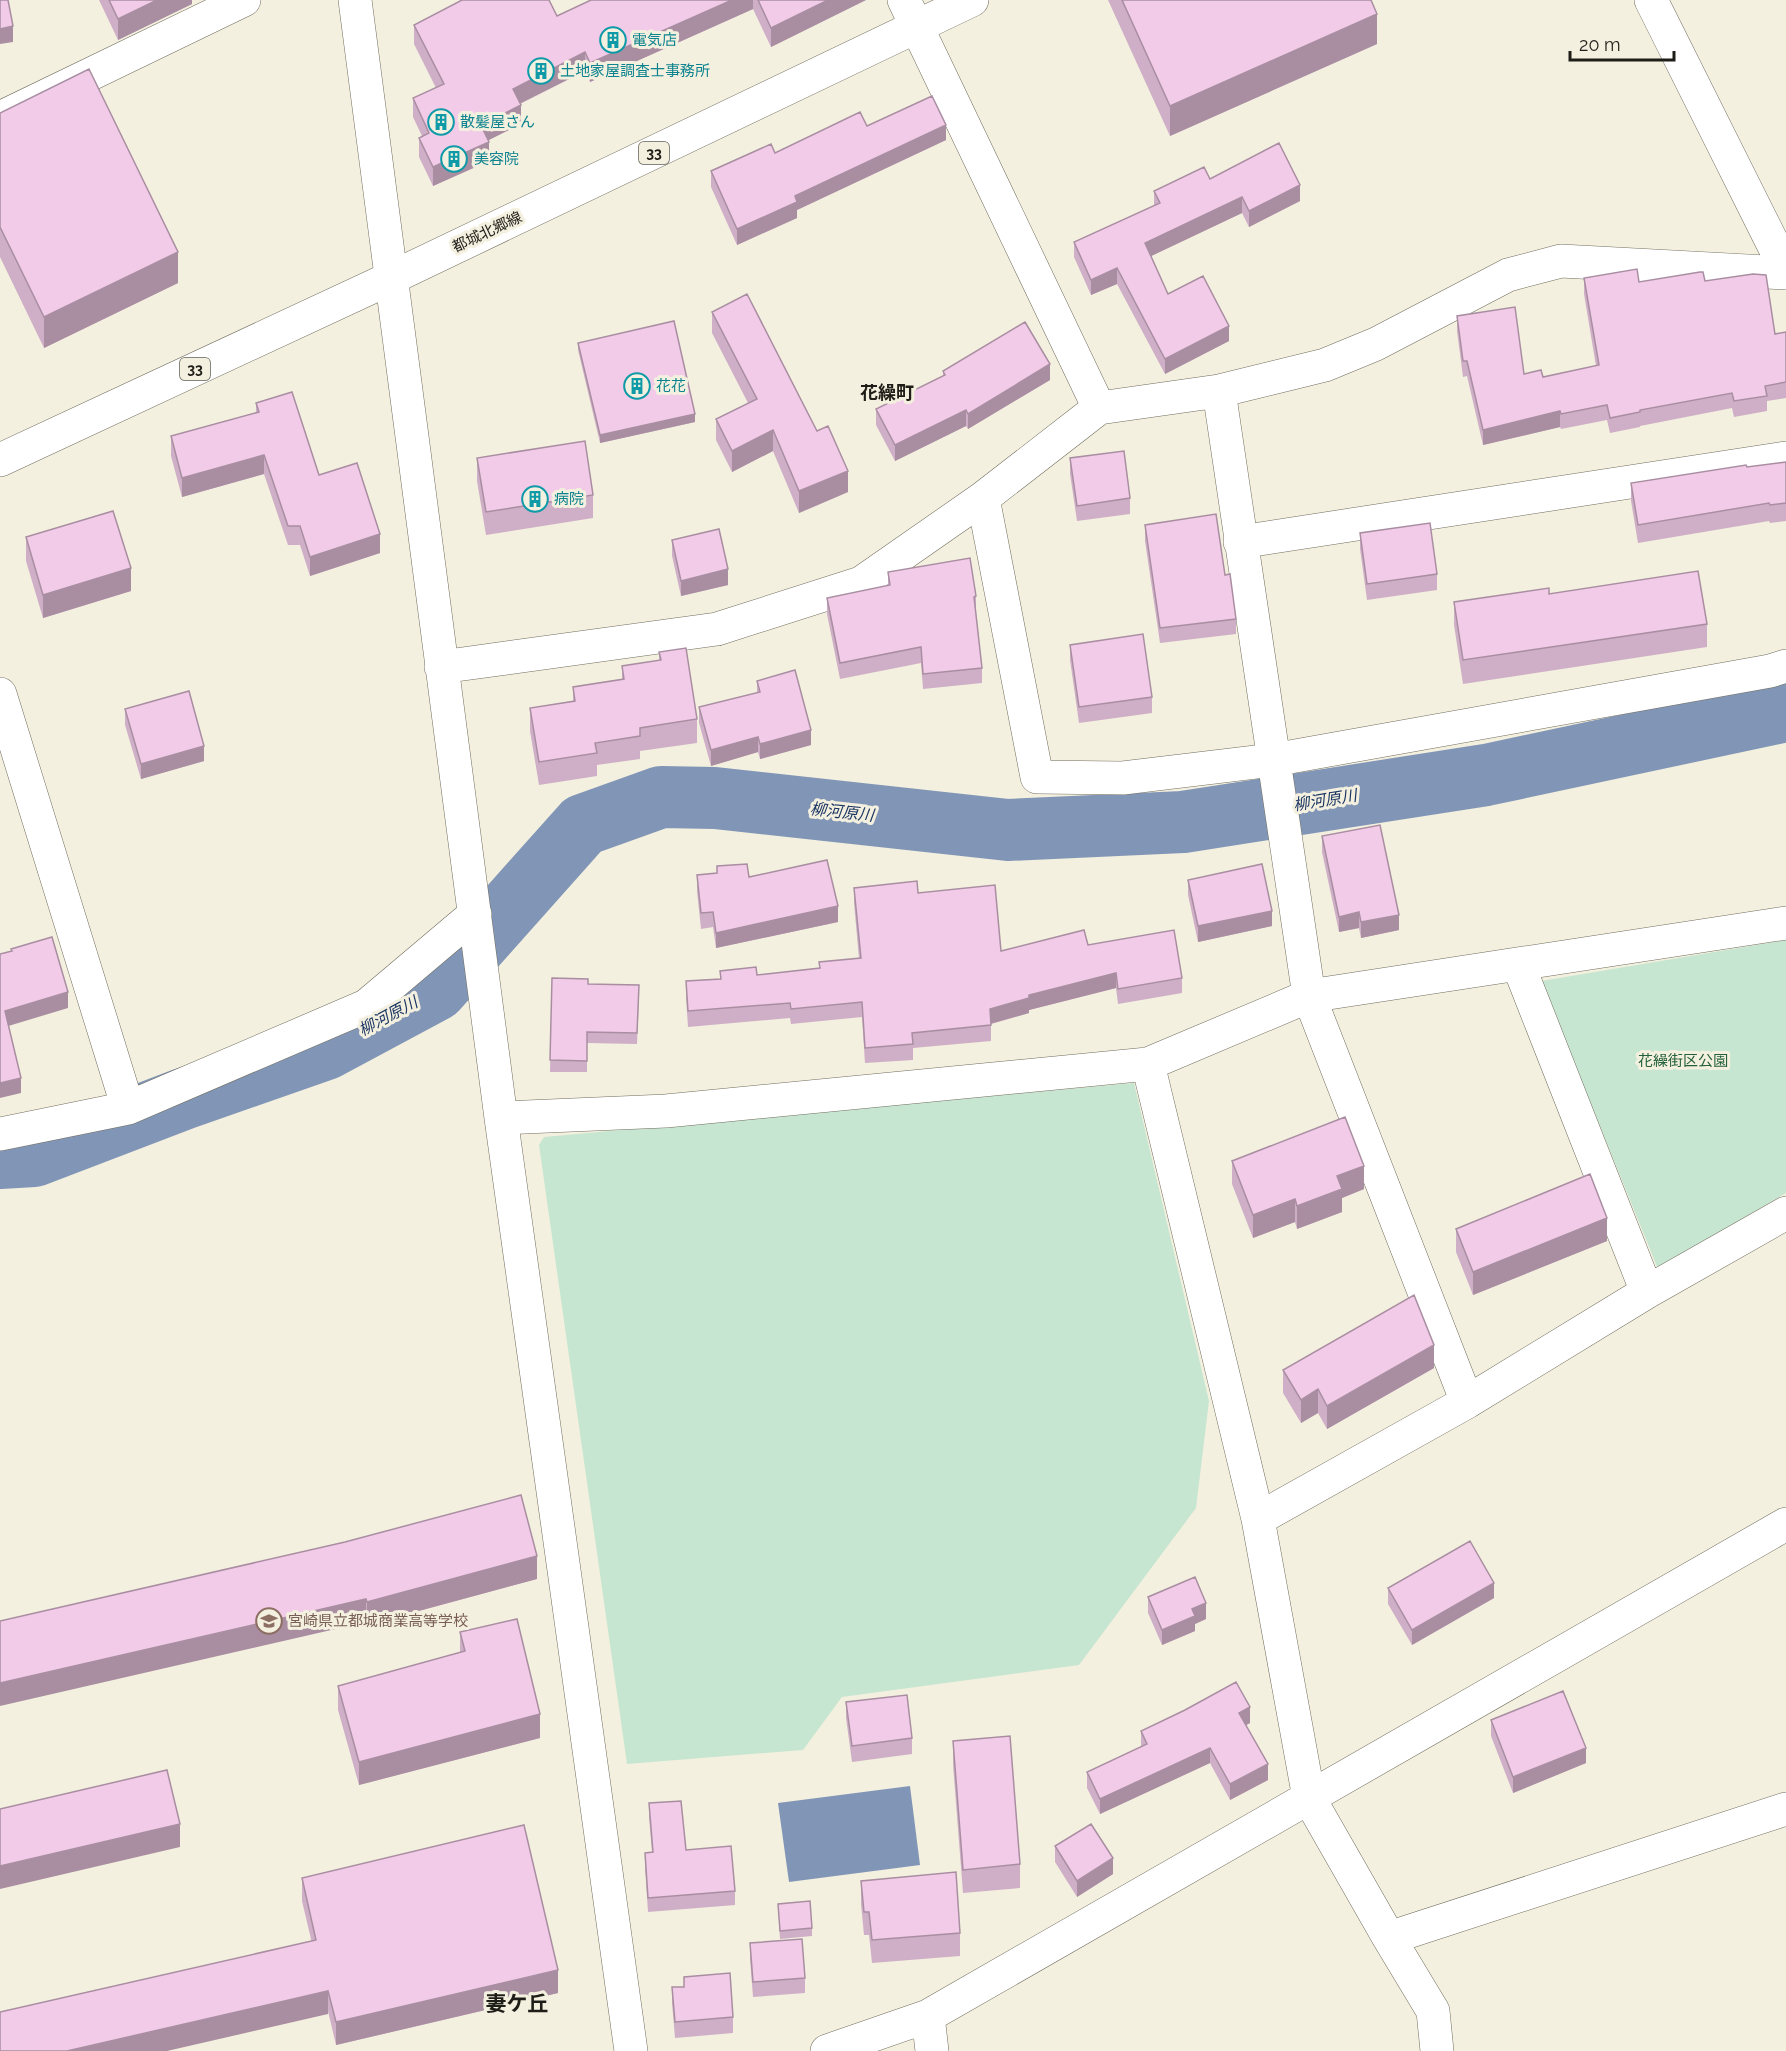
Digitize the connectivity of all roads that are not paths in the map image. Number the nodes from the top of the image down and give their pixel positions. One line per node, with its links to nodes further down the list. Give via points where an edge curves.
1 (244, 0): 6 (street)
2 (355, 0): 8 (street)
3 (972, 0): 5 (street, 都城北郷線 / 33)
4 (1651, 0): 7 (street)
5 (910, 14): 8 (street, 都城北郷線 / 33); 10 (street)
6 (0, 118)
7 (1786, 271): 9 (street, via 1561,261 1508,275 1376,344 1325,365)
8 (391, 278): 12 (street, 都城北郷線 / 33); 16 (street)
9 (1219, 391): 10 (street); 14 (street)
10 (1099, 408): 13 (street)
11 (1786, 458): 14 (street)
12 (0, 460)
13 (983, 498): 16 (street, via 861,583 717,629); 18 (street, via 1037,777 1123,778)
14 (1240, 542): 18 (street)
15 (1786, 666): 18 (street)
16 (441, 667): 19 (street)
17 (0, 694): 24 (street)
18 (1274, 768): 22 (street)
19 (475, 914): 24 (street, via 366,1006); 25 (street)
20 (1786, 923): 21 (street)
21 (1518, 964): 22 (street); 28 (street)
22 (1309, 996): 23 (street); 29 (street)
23 (1148, 1064): 25 (street, via 666,1111); 30 (street)
24 (128, 1108): 26 (street)
25 (501, 1118): 36 (street)
26 (0, 1134)
27 (1786, 1213): 28 (street)
28 (1647, 1292): 29 (street)
29 (1467, 1402): 30 (street)
30 (1258, 1519): 32 (street)
31 (1786, 1524): 32 (street)
32 (1309, 1798): 34 (street); 35 (street)
33 (1786, 1809): 34 (street)
34 (1389, 1938): 39 (street, via 1433,2011)
35 (928, 2016): 37 (street); 38 (street)
36 (631, 2051)
37 (827, 2051)
38 (932, 2051)
39 (1437, 2051)

